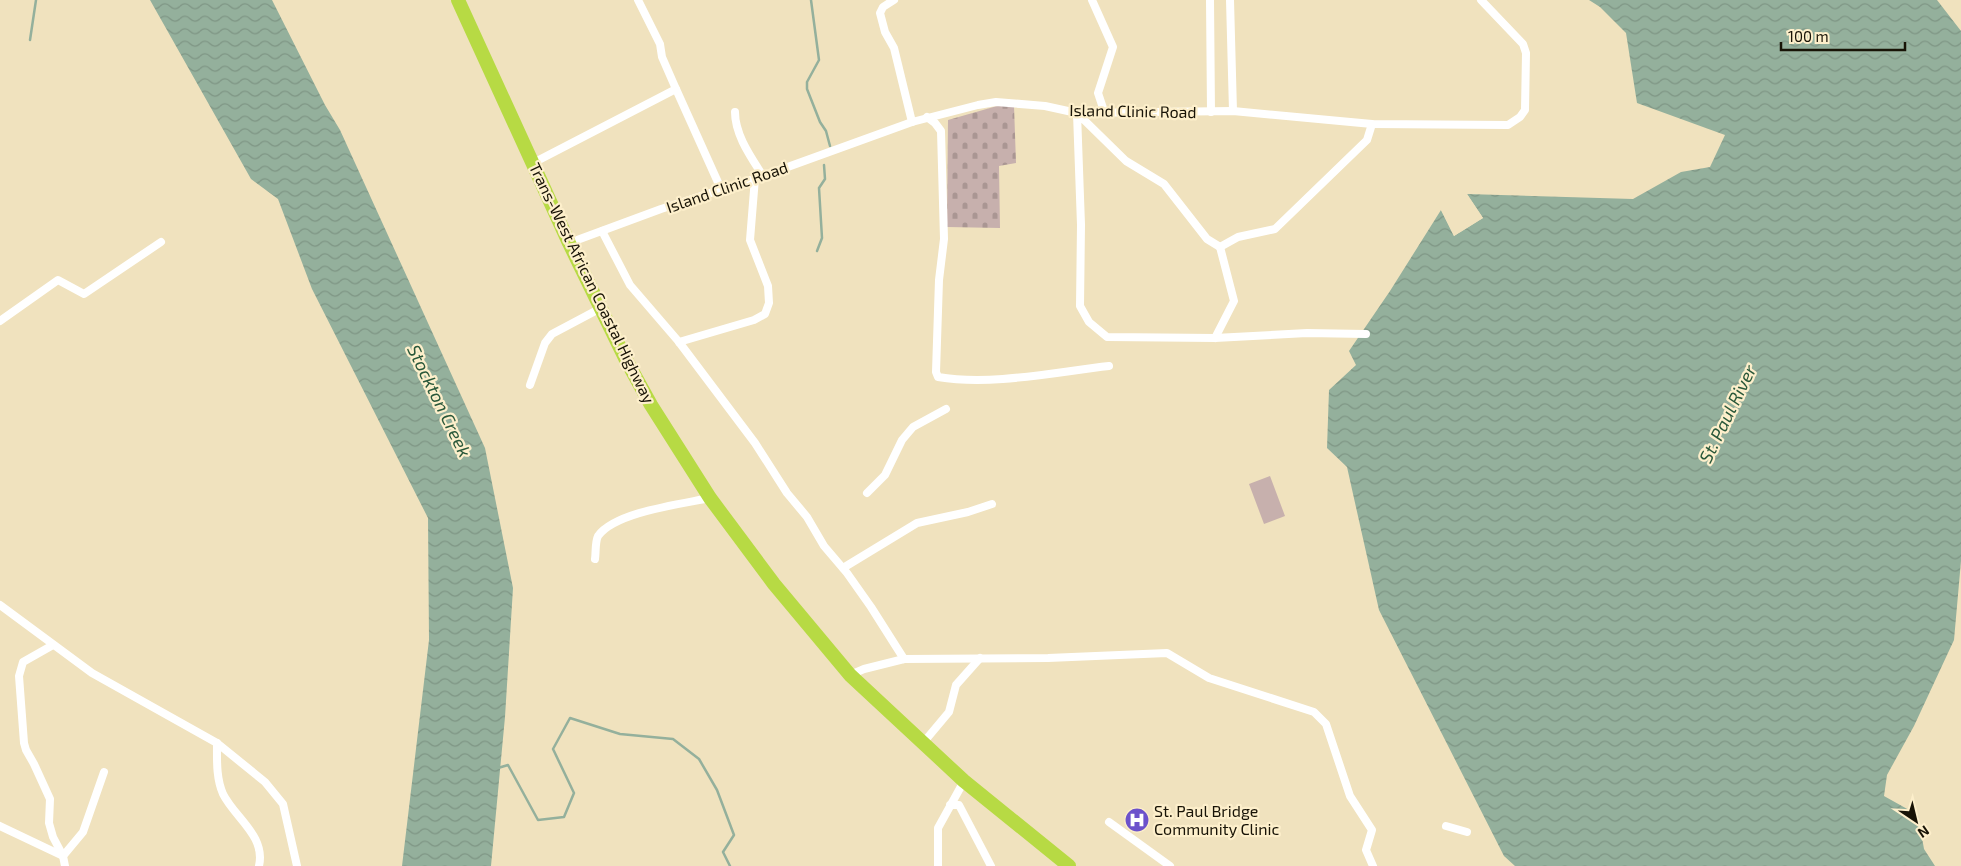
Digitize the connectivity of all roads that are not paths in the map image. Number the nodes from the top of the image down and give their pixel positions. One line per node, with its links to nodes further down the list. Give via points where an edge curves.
1 (458, 0): 17 (highway, Trans-West African Coastal Highway)
2 (638, 0): 8 (street, via 660,44 662,58)
3 (894, 0): 15 (street, via 880,13 894,48)
4 (1092, 0): 13 (street, via 1113,46 1098,93)
5 (1210, 0): 11 (street)
6 (1230, 0): 9 (street)
7 (1481, 0): 16 (street, Island Clinic Road, via 1523,44 1526,52 1525,110 1520,117 1508,125 1493,126)
8 (676, 90): 17 (street); 19 (street)
9 (1233, 111): 11 (street, Island Clinic Road); 16 (street, Island Clinic Road)
10 (735, 112): 18 (street, via 735,123)
11 (1210, 112): 13 (street, Island Clinic Road)
12 (1077, 113): 13 (street, Island Clinic Road); 14 (street, Island Clinic Road, via 1045,106 996,102); 23 (street, via 1126,161 1164,184 1207,239); 27 (street, via 1080,306 1089,322 1107,337)
13 (1105, 114)
14 (927, 117): 15 (street, Island Clinic Road); 29 (street, via 940,131 944,239 937,321 938,376 1000,378)
15 (912, 122): 18 (street, Island Clinic Road)
16 (1372, 124): 23 (street, via 1368,140 1275,229 1238,237)
17 (533, 163): 22 (highway, Trans-West African Coastal Highway)
18 (759, 177): 19 (street, Island Clinic Road); 28 (street, via 750,240 768,286 769,303 765,314)
19 (722, 189): 20 (street, Island Clinic Road)
20 (602, 231): 22 (street, Island Clinic Road); 28 (street, via 630,285)
21 (161, 242): 25 (street, via 84,294 58,280)
22 (569, 243): 24 (highway, Trans-West African Coastal Highway)
23 (1220, 247): 27 (street, via 1234,301)
24 (601, 308): 30 (street, via 552,334 545,343); 33 (highway, Trans-West African Coastal Highway, via 651,405)
25 (0, 321)
26 (1366, 334): 27 (street, via 1307,333)
27 (1215, 338)
28 (679, 342): 36 (street)
29 (1109, 366)
30 (530, 385)
31 (946, 409): 32 (street, via 913,427 902,440 884,475)
32 (866, 493)
33 (710, 498): 35 (street, via 626,516 597,538); 41 (highway, Trans-West African Coastal Highway, via 774,584)
34 (992, 504): 36 (street, via 917,523)
35 (595, 559)
36 (843, 568): 40 (street)
37 (0, 605): 38 (street)
38 (53, 645): 42 (street, via 92,673); 51 (street, via 23,662 19,676 26,750 50,799 49,823)
39 (980, 658): 40 (street); 43 (street, via 956,685 949,712); 59 (street, via 1167,653 1209,678 1314,712 1326,724 1350,796 1372,830 1366,850)
40 (904, 659): 41 (street)
41 (850, 675): 43 (highway, Trans-West African Coastal Highway)
42 (217, 743): 53 (street, via 217,769 223,793 252,832); 54 (street, via 265,782 282,804)
43 (923, 744): 45 (highway, Trans-West African Coastal Highway)
44 (104, 772): 51 (street, via 83,832)
45 (964, 781): 46 (street); 57 (highway, Trans-West African Coastal Highway)
46 (950, 804): 55 (street, via 938,828); 56 (street, via 959,805)
47 (1109, 822): 58 (street)
48 (0, 826): 51 (street)
49 (1446, 826): 50 (street)
50 (1467, 832)
51 (64, 856): 52 (street)
52 (65, 866)
53 (259, 866)
54 (297, 866)
55 (938, 866)
56 (991, 866)
57 (1069, 866)
58 (1170, 866)
59 (1373, 866)

